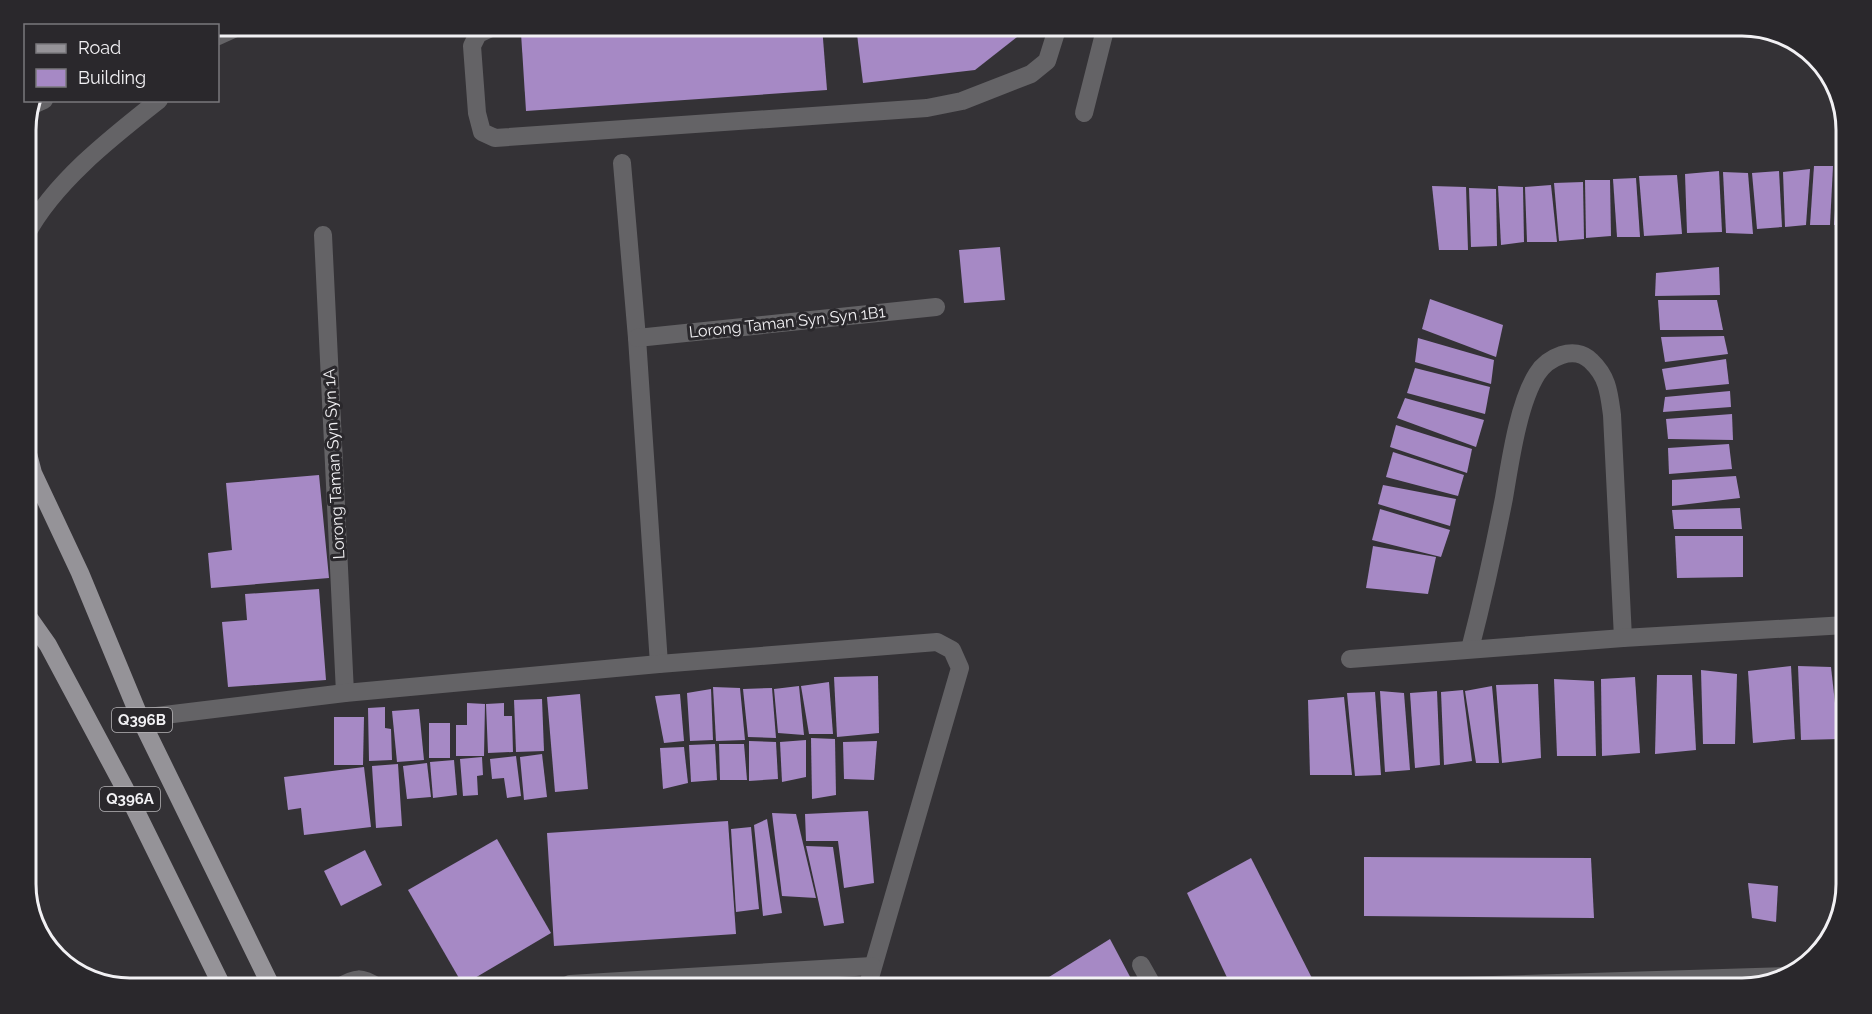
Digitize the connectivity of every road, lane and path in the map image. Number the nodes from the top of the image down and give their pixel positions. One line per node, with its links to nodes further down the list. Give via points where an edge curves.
1 (477, 36): 2 (street, via 472,46 477,113 482,132 495,138 927,108 962,101 1031,74 1047,61)
2 (1055, 36)
3 (1103, 36): 5 (street)
4 (157, 102): 7 (street, via 47,201)
5 (1084, 113)
6 (622, 163): 10 (street)
7 (36, 219)
8 (323, 236): 18 (street, Lorong Taman Syn Syn 1A)
9 (936, 307): 10 (street, Lorong Taman Syn Syn 1B1)
10 (637, 338): 17 (street)
11 (36, 479): 19 (main road, Q396B)
12 (1836, 626): 14 (street)
13 (36, 629): 23 (main road, Q396A, via 124,787)
14 (1623, 638): 15 (street); 15 (street, via 1608,388 1588,358 1566,354 1543,366 1528,393)
15 (1470, 650): 16 (street)
16 (1350, 659)
17 (659, 664): 18 (street); 21 (street, via 937,642 952,650 960,668)
18 (345, 693): 19 (street)
19 (140, 718): 24 (main road, Q396B)
20 (1141, 965): 27 (street)
21 (872, 966): 25 (street); 26 (street)
22 (1753, 977): 28 (street)
23 (218, 978)
24 (267, 978)
25 (671, 978)
26 (869, 978)
27 (1148, 978)
28 (1723, 978)

